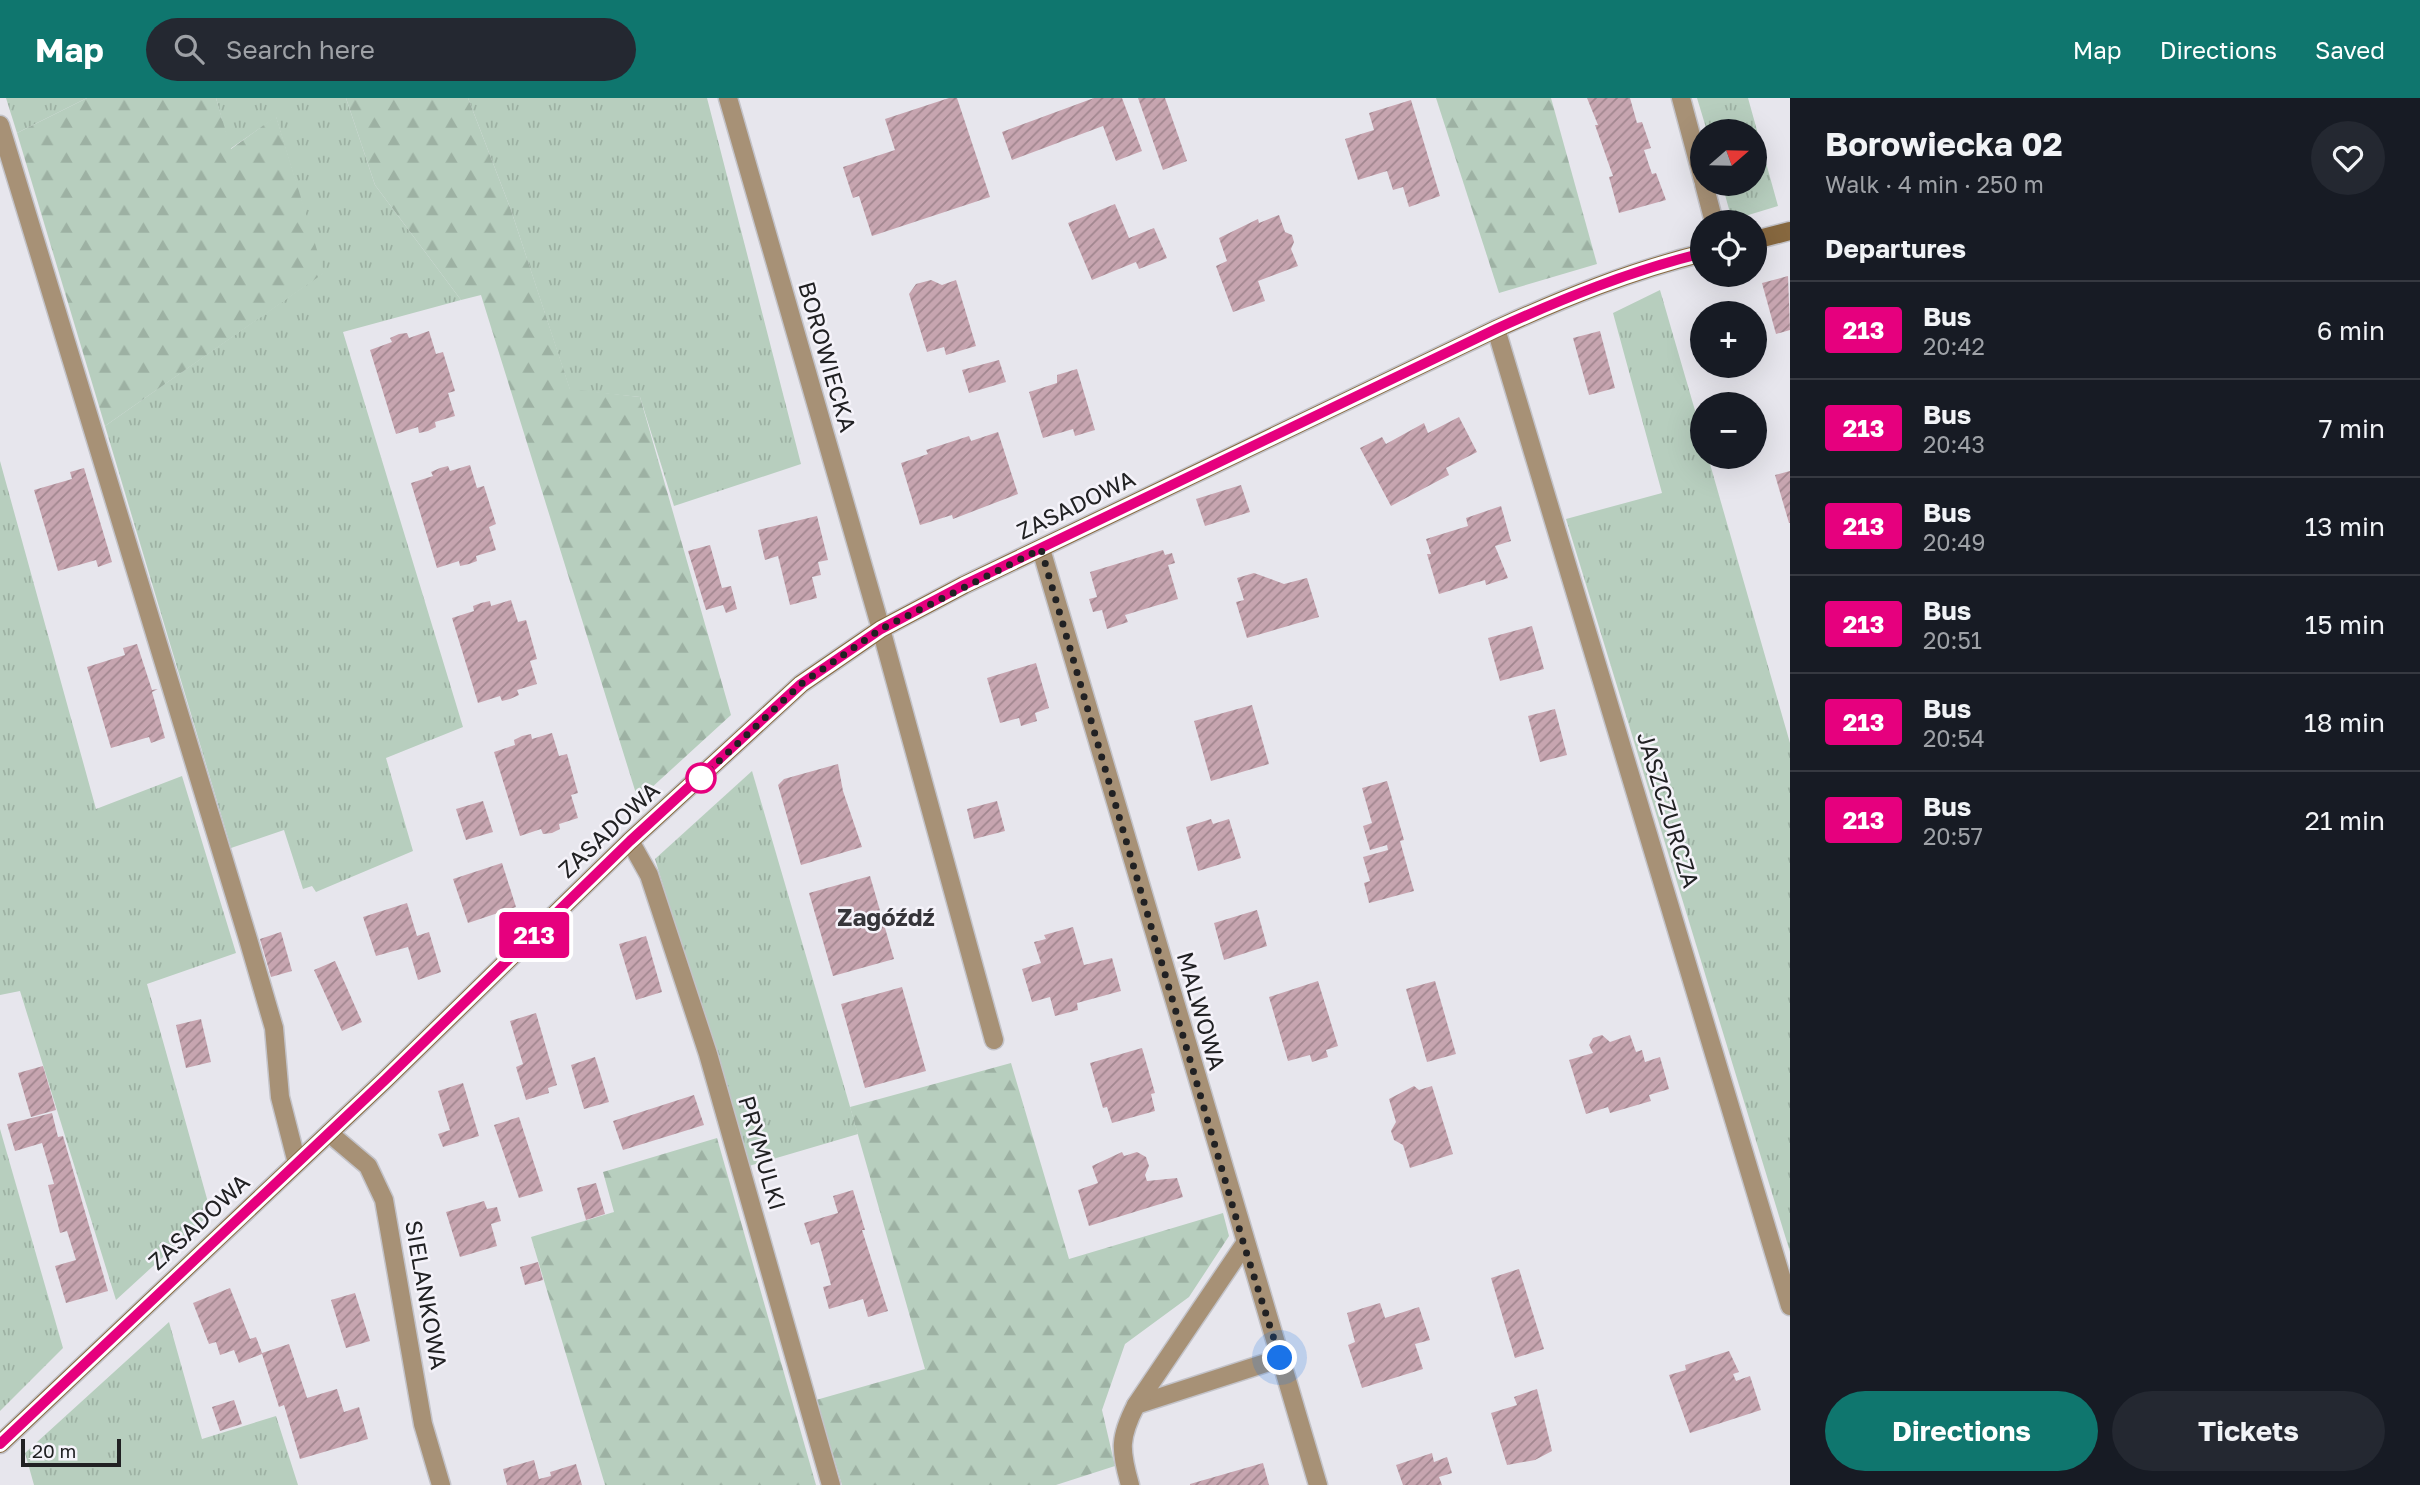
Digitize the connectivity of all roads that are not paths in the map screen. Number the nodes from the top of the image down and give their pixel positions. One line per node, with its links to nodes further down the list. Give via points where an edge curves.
1 (727, 98): 10 (street, BOROWIECKA)
2 (1681, 98): 4 (street)
3 (0, 125): 14 (street, via 274,1028 280,1097)
4 (1690, 132)
5 (1790, 231): 6 (street)
6 (1767, 237)
7 (1690, 256): 8 (street, ZASADOWA, via 1573,294)
8 (1496, 329): 9 (street, ZASADOWA); 16 (street, JASZCZURCZA)
9 (1041, 549): 10 (street, ZASADOWA); 15 (street, MALWOWA)
10 (881, 629): 11 (street, ZASADOWA, via 801,684); 12 (street, BOROWIECKA)
11 (630, 841): 13 (street, ZASADOWA); 21 (street, PRYMULKI, via 649,875 709,1054)
12 (994, 1040)
13 (329, 1133): 14 (street, ZASADOWA); 20 (street, SIELANKOWA, via 368,1166 384,1200 423,1424)
14 (297, 1163): 19 (street, ZASADOWA)
15 (1244, 1245): 17 (street, MALWOWA); 18 (street)
16 (1790, 1306)
17 (1280, 1358): 18 (street); 23 (street, MALWOWA)
18 (1136, 1405): 22 (street, via 1122,1432 1122,1459)
19 (0, 1444)
20 (441, 1485)
21 (831, 1485)
22 (1130, 1485)
23 (1318, 1485)

